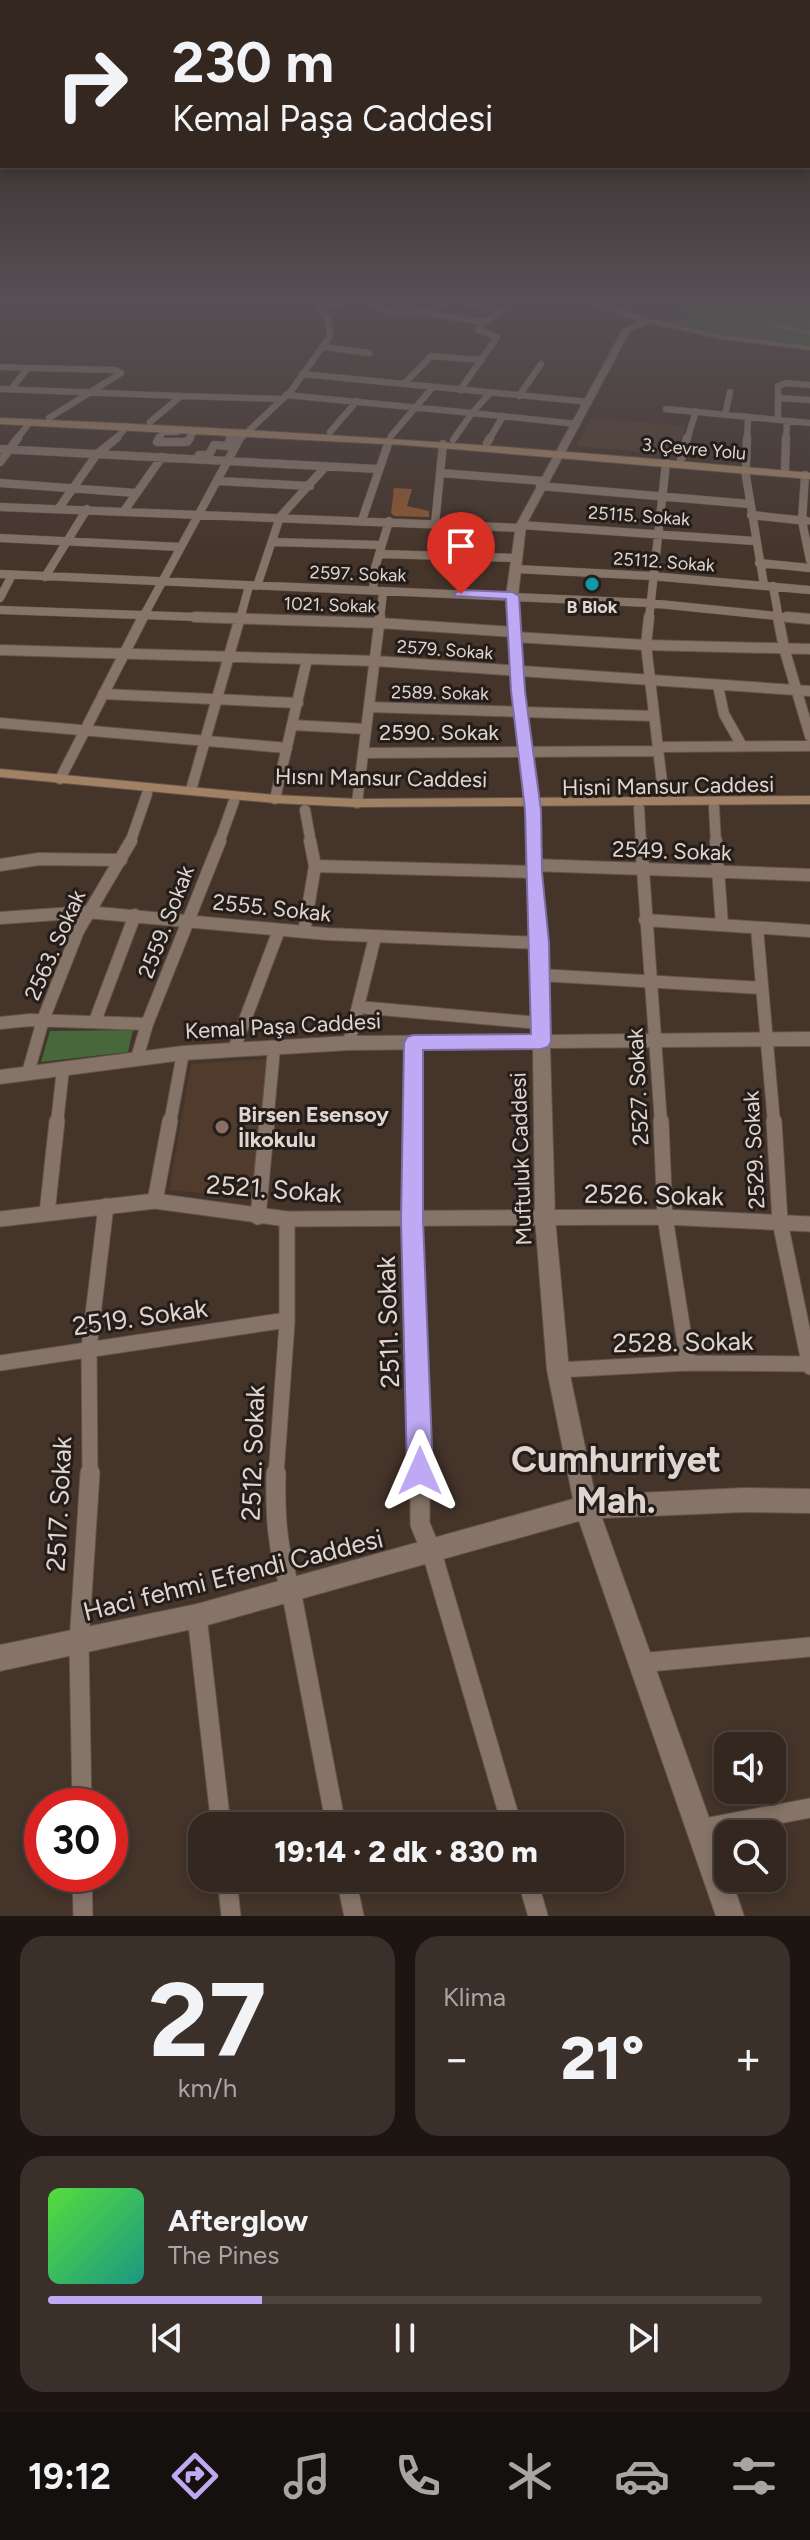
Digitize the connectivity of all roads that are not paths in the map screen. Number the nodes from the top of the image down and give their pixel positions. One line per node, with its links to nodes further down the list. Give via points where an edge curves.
1 (13, 386): 11 (street)
2 (102, 386): 13 (street)
3 (293, 386): 18 (street)
4 (427, 386): 9 (street)
5 (463, 386): 12 (street)
6 (526, 386): 17 (street)
7 (596, 386): 22 (street, Muftuluk Caddesi)
8 (780, 386): 19 (street)
9 (433, 387): 12 (street); 23 (street)
10 (0, 389): 11 (street)
11 (11, 389): 13 (street)
12 (460, 390): 15 (street)
13 (95, 391): 16 (street); 31 (street)
14 (730, 392): 27 (street)
15 (490, 393): 17 (street); 26 (street)
16 (181, 396): 18 (street); 34 (street)
17 (519, 396): 22 (street)
18 (285, 397): 21 (street); 38 (street)
19 (779, 398): 20 (street); 32 (street)
20 (810, 400)
21 (357, 401): 23 (street); 39 (street)
22 (589, 402): 36 (street, Muftuluk Caddesi)
23 (414, 407): 26 (street); 40 (street)
24 (666, 409): 25 (street)
25 (696, 411): 27 (street); 48 (street)
26 (472, 413): 28 (street); 41 (street)
27 (725, 415): 29 (street)
28 (503, 416): 36 (street); 42 (street)
29 (748, 417): 32 (street); 53 (street)
30 (0, 418): 31 (main road, 3. Çevre Yolu); 33 (main road, 3. Çevre Yolu)
31 (49, 418): 34 (main road, 3. Çevre Yolu)
32 (782, 421): 35 (street); 55 (street)
33 (30, 422): 37 (main road, 3. Çevre Yolu); 43 (street)
34 (150, 422): 38 (main road, 3. Çevre Yolu)
35 (810, 423)
36 (577, 424): 44 (street, Muftuluk Caddesi)
37 (127, 426): 38 (main road, 3. Çevre Yolu); 45 (street)
38 (252, 429): 39 (main road, 3. Çevre Yolu); 40 (main road, 3. Çevre Yolu); 49 (street, via 242,435)
39 (330, 432): 40 (main road, 3. Çevre Yolu)
40 (390, 438): 41 (main road, 3. Çevre Yolu); 54 (street)
41 (448, 442): 42 (main road, 3. Çevre Yolu); 44 (main road, 3. Çevre Yolu); 56 (street)
42 (487, 443): 44 (main road, 3. Çevre Yolu)
43 (4, 450): 45 (street); 50 (street)
44 (562, 451): 48 (main road, 3. Çevre Yolu); 51 (main road, 3. Çevre Yolu); 60 (street, Muftuluk Caddesi)
45 (97, 454): 47 (street); 62 (street)
46 (191, 456): 46 (street, via 209,455 214,445 227,446 233,435 193,433 187,442 164,443 157,454); 47 (street); 49 (street)
47 (162, 457): 63 (street)
48 (681, 459): 53 (main road, 3. Çevre Yolu)
49 (230, 460): 52 (street); 58 (street)
50 (0, 462)
51 (666, 463): 53 (main road, 3. Çevre Yolu); 64 (street)
52 (326, 466): 54 (street); 61 (street)
53 (745, 468): 55 (main road, 3. Çevre Yolu); 57 (main road, 3. Çevre Yolu); 65 (street)
54 (378, 469): 73 (street)
55 (785, 469): 57 (main road, 3. Çevre Yolu)
56 (441, 473): 60 (street); 76 (street)
57 (808, 474): 75 (street)
58 (218, 481): 61 (street); 70 (street)
59 (0, 483): 62 (street)
60 (542, 484): 64 (street); 77 (street, Muftuluk Caddesi)
61 (310, 486): 72 (street)
62 (72, 488): 63 (street); 67 (street)
63 (136, 493): 69 (street)
64 (663, 497): 65 (street); 78 (street)
65 (750, 504): 71 (street)
66 (0, 507): 67 (street, 25115. Sokak)
67 (59, 508): 68 (street, 25115. Sokak)
68 (87, 509): 69 (street, 25115. Sokak); 80 (street)
69 (124, 511): 70 (street, 25115. Sokak)
70 (200, 514): 72 (street, 25115. Sokak); 83 (street)
71 (751, 515): 75 (street); 81 (street)
72 (280, 517): 73 (street, 25115. Sokak); 82 (street)
73 (362, 520): 74 (street, 25115. Sokak)
74 (389, 521): 76 (street, 25115. Sokak); 84 (street)
75 (806, 521): 85 (street)
76 (435, 524): 77 (street, 25115. Sokak)
77 (522, 526): 78 (street, 25115. Sokak); 87 (street, Muftuluk Caddesi)
78 (658, 533): 81 (street, 25115. Sokak); 91 (street)
79 (0, 538): 80 (street)
80 (65, 540): 83 (street); 92 (street)
81 (755, 541): 86 (street)
82 (272, 542): 84 (street, 25112. Sokak); 94 (street)
83 (181, 547): 93 (street)
84 (380, 550): 87 (street, 25112. Sokak); 96 (street)
85 (810, 560)
86 (759, 563): 88 (street); 95 (street)
87 (516, 564): 91 (street, 25112. Sokak); 98 (street, Muftuluk Caddesi)
88 (810, 568)
89 (0, 574): 90 (street, 2597. Sokak)
90 (12, 575): 92 (street, 2597. Sokak); 99 (street)
91 (652, 576): 95 (street, 25112. Sokak); 100 (street)
92 (45, 577): 93 (street, 2597. Sokak)
93 (160, 583): 94 (street, 2597. Sokak); 102 (street)
94 (253, 586): 96 (street, 2597. Sokak); 104 (street)
95 (769, 586): 97 (street, 25112. Sokak); 103 (street)
96 (378, 590): 98 (street, 2597. Sokak); 106 (street)
97 (810, 590)
98 (512, 596): 100 (street, 2597. Sokak); 107 (street, Muftuluk Caddesi)
99 (0, 598)
100 (649, 603): 103 (street, 2597. Sokak); 108 (street)
101 (0, 610): 102 (street, 1021. Sokak)
102 (145, 614): 104 (street, 1021. Sokak); 112 (street)
103 (779, 616): 105 (street, 2597. Sokak); 109 (street)
104 (239, 618): 106 (street, 1021. Sokak); 113 (street)
105 (810, 619)
106 (380, 623): 107 (street, 1021. Sokak); 115 (street)
107 (515, 634): 108 (street, 1021. Sokak); 116 (street, Muftuluk Caddesi)
108 (646, 645): 109 (street, 1021. Sokak); 117 (street)
109 (784, 648): 110 (street, 1021. Sokak); 119 (street)
110 (810, 649)
111 (0, 650): 112 (street, 2579. Sokak)
112 (125, 653): 113 (street, 2579. Sokak); 121 (street)
113 (231, 656): 114 (street, 2579. Sokak); 122 (street)
114 (307, 659): 115 (street, 2579. Sokak); 123 (street)
115 (376, 661): 116 (street, 2579. Sokak); 124 (street)
116 (516, 670): 117 (street, 2579. Sokak); 125 (street, Muftuluk Caddesi)
117 (650, 681): 118 (street, 2579. Sokak); 126 (street)
118 (718, 686): 119 (street, 2579. Sokak); 133 (street, via 724,714)
119 (798, 690): 120 (street, 2579. Sokak); 131 (street)
120 (810, 691)
121 (103, 694): 122 (street); 130 (street)
122 (217, 699): 123 (street); 132 (street)
123 (298, 703): 128 (street)
124 (369, 707): 125 (street, 2589. Sokak); 129 (street)
125 (520, 711): 126 (street, 2589. Sokak); 137 (street, Muftuluk Caddesi)
126 (653, 716): 136 (street)
127 (0, 723): 130 (street)
128 (292, 725): 129 (street); 135 (street)
129 (366, 729): 138 (street)
130 (82, 733): 132 (street); 140 (street)
131 (810, 736)
132 (205, 743): 135 (street); 142 (street)
133 (742, 746): 134 (street, 2590. Sokak); 136 (street, 2590. Sokak)
134 (810, 746)
135 (287, 748): 144 (street)
136 (658, 749): 137 (street, 2590. Sokak); 145 (street)
137 (524, 752): 138 (street, 2590. Sokak); 149 (street, Muftuluk Caddesi)
138 (364, 753): 148 (street)
139 (0, 773): 140 (main road, Hısnı Mansur Caddesi)
140 (60, 779): 142 (main road, Hısnı Mansur Caddesi)
141 (0, 783): 143 (main road, Hisni Mansur Caddesi)
142 (191, 790): 144 (main road, Hısnı Mansur Caddesi)
143 (147, 794): 147 (main road, Hisni Mansur Caddesi); 154 (street, 2563. Sokak)
144 (275, 799): 148 (main road, Hısnı Mansur Caddesi)
145 (664, 800): 146 (main road, Hısnı Mansur Caddesi); 149 (main road, Hısnı Mansur Caddesi)
146 (810, 800)
147 (234, 801): 153 (main road, Hisni Mansur Caddesi); 164 (street, 2559. Sokak)
148 (357, 803): 149 (main road, Hısnı Mansur Caddesi)
149 (533, 806): 152 (main road, Hisni Mansur Caddesi); 153 (main road, Hisni Mansur Caddesi); 157 (street, Muftuluk Caddesi)
150 (714, 807): 151 (main road, Hisni Mansur Caddesi); 152 (main road, Hisni Mansur Caddesi); 159 (street)
151 (810, 807)
152 (639, 808): 158 (street, 2527. Sokak)
153 (305, 810): 156 (street)
154 (121, 860): 155 (street, via 39,859); 161 (street, 2563. Sokak)
155 (0, 865)
156 (315, 866): 157 (street, 2549. Sokak); 170 (street)
157 (533, 868): 158 (street, 2549. Sokak); 172 (street, Muftuluk Caddesi)
158 (641, 871): 159 (street, 2549. Sokak); 165 (street, 2527. Sokak)
159 (719, 873): 160 (street, 2549. Sokak); 166 (street)
160 (810, 875)
161 (87, 912): 162 (street, 2555. Sokak); 163 (street, 2555. Sokak); 177 (street, 2563. Sokak)
162 (135, 915): 164 (street, 2555. Sokak); 178 (street)
163 (0, 918)
164 (191, 919): 168 (street, 2555. Sokak); 180 (street, 2559. Sokak)
165 (645, 920): 166 (street); 174 (street, 2527. Sokak)
166 (722, 925): 167 (street)
167 (757, 928): 169 (street); 175 (street, 2529. Sokak)
168 (279, 930): 170 (street, 2555. Sokak); 187 (street)
169 (810, 931)
170 (304, 932): 171 (street, 2555. Sokak)
171 (375, 937): 172 (street, 2555. Sokak); 176 (street)
172 (540, 943): 173 (street, Muftuluk Caddesi)
173 (540, 975): 174 (street); 181 (street, Muftuluk Caddesi)
174 (650, 982): 175 (street); 184 (street, 2527. Sokak)
175 (762, 988): 183 (street, 2529. Sokak)
176 (358, 1007): 181 (street); 185 (street)
177 (43, 1020): 178 (street); 179 (street); 192 (street, 2563. Sokak)
178 (95, 1021): 180 (street)
179 (0, 1023)
180 (147, 1024): 190 (street, 2559. Sokak)
181 (540, 1033): 184 (street, Kemal Paşa Caddesi); 186 (street, Kemal Paşa Caddesi); 199 (street, Muftuluk Caddesi)
182 (810, 1039): 183 (street, Kemal Paşa Caddesi)
183 (769, 1040): 184 (street, Kemal Paşa Caddesi); 203 (street, 2529. Sokak)
184 (657, 1042): 198 (street, 2527. Sokak)
185 (349, 1043): 186 (street, Kemal Paşa Caddesi); 188 (street, Kemal Paşa Caddesi)
186 (413, 1043): 202 (street, 2511. Sokak)
187 (234, 1049): 188 (street, Kemal Paşa Caddesi); 189 (street, Kemal Paşa Caddesi)
188 (274, 1049): 197 (street)
189 (183, 1053): 190 (street, Kemal Paşa Caddesi); 194 (street)
190 (137, 1058): 191 (street, Kemal Paşa Caddesi)
191 (63, 1069): 192 (street, Kemal Paşa Caddesi); 196 (street)
192 (28, 1073): 193 (street, Kemal Paşa Caddesi)
193 (0, 1077)
194 (155, 1201): 195 (street, 2521. Sokak); 197 (street, 2521. Sokak)
195 (106, 1206): 196 (street, 2521. Sokak); 206 (street, 2517. Sokak)
196 (47, 1213): 200 (street, 2521. Sokak)
197 (258, 1217): 201 (street, 2521. Sokak)
198 (665, 1217): 199 (street, 2526. Sokak); 203 (street, 2526. Sokak); 208 (street, 2527. Sokak)
199 (545, 1218): 202 (street, 2521. Sokak); 210 (street, Muftuluk Caddesi)
200 (0, 1219)
201 (287, 1219): 202 (street, 2521. Sokak); 205 (street, 2512. Sokak)
202 (412, 1220): 213 (street, 2511. Sokak, via 420,1524)
203 (780, 1222): 204 (street, 2526. Sokak); 209 (street, 2529. Sokak)
204 (810, 1224)
205 (287, 1320): 206 (street, 2519. Sokak); 214 (street, 2512. Sokak, via 275,1514 284,1577)
206 (89, 1348): 207 (street, 2519. Sokak); 216 (street, 2517. Sokak, via 91,1464)
207 (0, 1363)
208 (688, 1363): 209 (street, 2528. Sokak); 210 (street, 2528. Sokak)
209 (810, 1366)
210 (558, 1370): 212 (street, Muftuluk Caddesi)
211 (810, 1501): 212 (street, Haci fehmi Efendi Caddesi)
212 (586, 1507): 213 (street, Haci fehmi Efendi Caddesi); 219 (street, Muftuluk Caddesi)
213 (432, 1553): 214 (street, Haci fehmi Efendi Caddesi); 224 (street, 2511. Sokak)
214 (291, 1590): 215 (street, Haci fehmi Efendi Caddesi); 223 (street, 2512. Sokak)
215 (197, 1616): 216 (street, Haci fehmi Efendi Caddesi); 222 (street)
216 (79, 1643): 218 (street, Haci fehmi Efendi Caddesi); 220 (street, 2517. Sokak)
217 (810, 1647): 219 (street)
218 (0, 1658)
219 (639, 1663): 225 (street, Muftuluk Caddesi)
220 (82, 1788)
221 (810, 1808): 225 (street)
222 (219, 1812)
223 (333, 1812)
224 (508, 1812)
225 (699, 1829): 234 (street, Muftuluk Caddesi)
226 (82, 1892): 230 (street)
227 (228, 1892): 231 (street)
228 (349, 1892): 232 (street)
229 (531, 1892): 233 (street)
230 (83, 1916)
231 (231, 1916)
232 (354, 1916)
233 (538, 1916)
234 (730, 1916)

